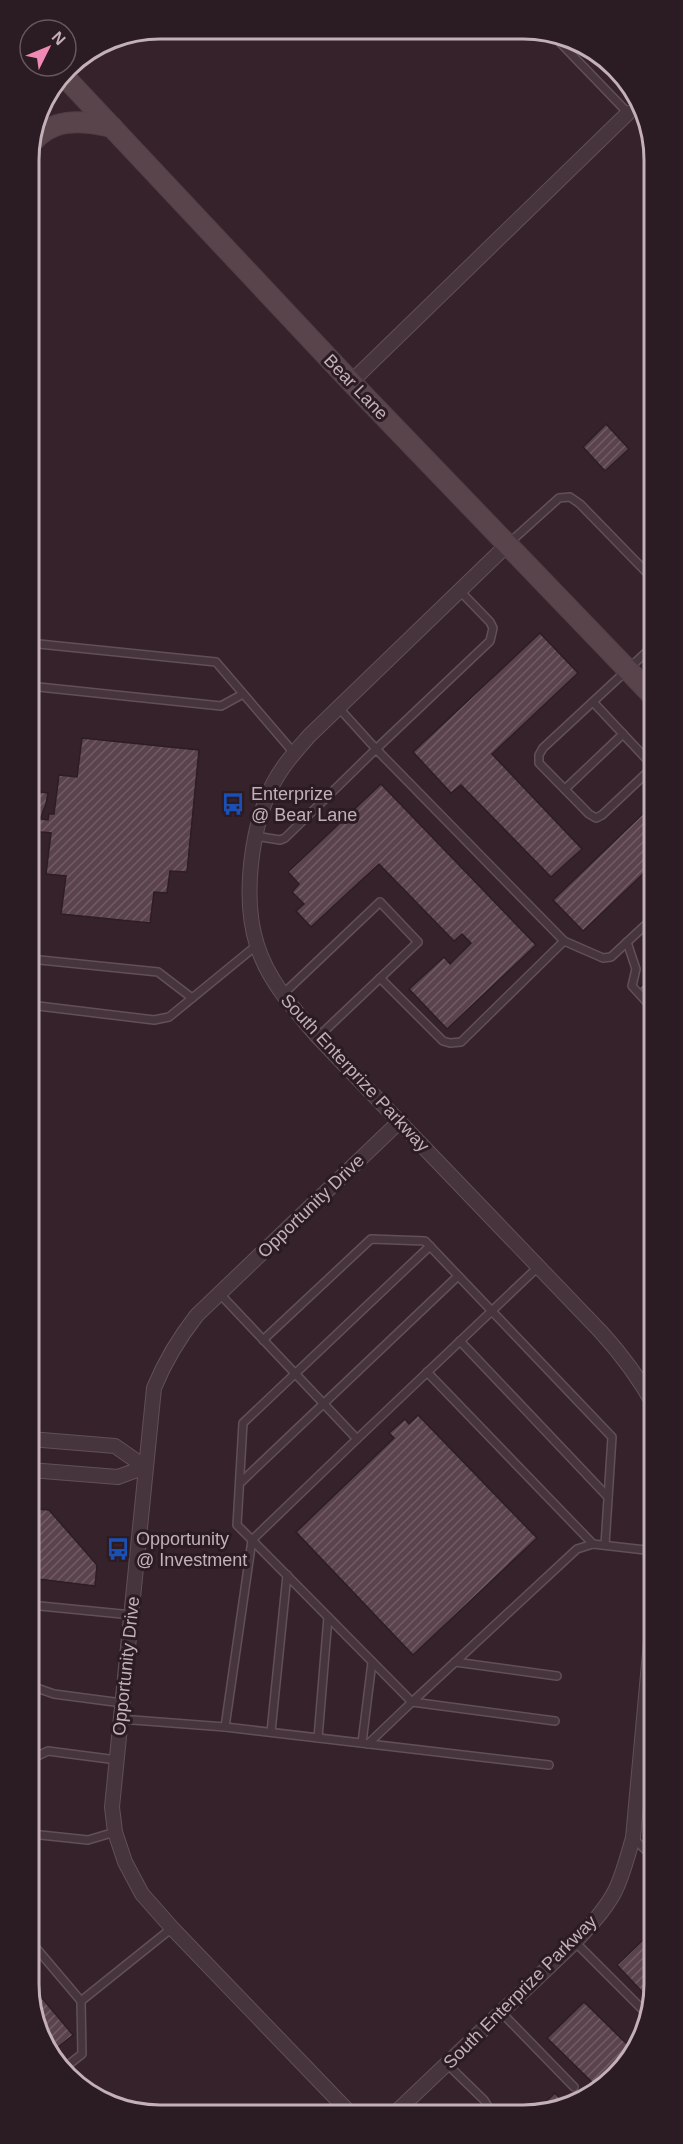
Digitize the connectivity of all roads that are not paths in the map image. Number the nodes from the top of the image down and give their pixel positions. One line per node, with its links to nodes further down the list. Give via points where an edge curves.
1 (563, 45): 3 (lane)
2 (68, 81): 4 (street, Bear Lane)
3 (627, 113): 6 (street)
4 (112, 127): 5 (street, via 71,121); 6 (street, Bear Lane)
5 (42, 132)
6 (351, 382): 7 (street, Bear Lane)
7 (507, 545): 8 (lane, via 559,498 570,498); 9 (street, South Enterprize Parkway); 12 (street, Bear Lane)
8 (644, 571)
9 (459, 590): 17 (street, South Enterprize Parkway); 19 (lane, via 490,622 490,641)
10 (39, 644): 15 (lane, via 216,662)
11 (644, 655): 12 (lane)
12 (628, 670): 14 (street, Bear Lane); 16 (lane)
13 (39, 687): 15 (lane, via 221,706)
14 (644, 687)
15 (243, 694): 20 (lane)
16 (593, 702): 18 (lane); 23 (lane, via 539,755 539,763)
17 (338, 707): 19 (lane); 20 (street, South Enterprize Parkway)
18 (623, 734): 21 (lane); 23 (lane)
19 (376, 749): 24 (lane, via 285,838); 26 (lane)
20 (294, 753): 24 (street, South Enterprize Parkway, via 270,790)
21 (644, 756)
22 (644, 775): 23 (lane, via 596,818)
23 (565, 789)
24 (255, 836): 28 (street, South Enterprize Parkway, via 250,893)
25 (644, 926): 27 (lane)
26 (564, 941): 27 (lane, via 603,958 611,957); 30 (lane, via 461,1041 443,1041)
27 (627, 942): 33 (lane, via 636,969 632,986)
28 (257, 945): 31 (street, South Enterprize Parkway); 32 (lane)
29 (39, 960): 32 (lane, via 158,972)
30 (380, 978): 31 (lane, via 418,942 380,902); 35 (lane)
31 (282, 995): 35 (street, South Enterprize Parkway)
32 (192, 998): 34 (lane, via 170,1017 154,1020)
33 (644, 999)
34 (39, 1006)
35 (318, 1037): 36 (street, South Enterprize Parkway)
36 (399, 1122): 38 (street, South Enterprize Parkway); 40 (street, Opportunity Drive)
37 (430, 1246): 39 (lane); 42 (lane, via 425,1241 371,1239); 45 (lane)
38 (538, 1267): 41 (lane); 46 (street, South Enterprize Parkway, via 623,1357)
39 (458, 1276): 41 (lane); 47 (lane)
40 (219, 1293): 42 (lane); 50 (street, Opportunity Drive, via 197,1315 165,1361 154,1388)
41 (492, 1311): 43 (lane); 53 (lane, via 612,1437)
42 (263, 1340): 45 (lane)
43 (460, 1341): 44 (lane); 53 (lane)
44 (427, 1372): 48 (lane); 55 (lane)
45 (295, 1373): 47 (lane); 52 (lane, via 243,1423)
46 (644, 1388)
47 (323, 1403): 48 (lane); 52 (lane)
48 (357, 1439): 54 (lane)
49 (39, 1440): 50 (street, via 115,1446)
50 (145, 1467): 51 (street, via 118,1477); 60 (street, Opportunity Drive)
51 (39, 1471)
52 (240, 1483): 54 (lane, via 237,1525)
53 (608, 1497): 56 (lane)
54 (252, 1539): 58 (lane); 70 (lane)
55 (593, 1544): 56 (lane); 63 (lane, via 577,1549)
56 (605, 1545): 57 (lane)
57 (644, 1550)
58 (287, 1575): 61 (lane); 71 (lane)
59 (39, 1607): 60 (lane)
60 (132, 1615): 67 (street, Opportunity Drive)
61 (328, 1617): 62 (lane); 73 (lane)
62 (372, 1662): 66 (lane); 74 (lane)
63 (455, 1662): 64 (lane); 66 (lane)
64 (557, 1676)
65 (39, 1689): 67 (lane)
66 (412, 1702): 69 (lane); 74 (lane)
67 (122, 1703): 68 (street, Opportunity Drive)
68 (120, 1719): 70 (lane); 76 (street, Opportunity Drive)
69 (555, 1721)
70 (225, 1727): 71 (lane)
71 (271, 1732): 73 (lane)
72 (644, 1736): 80 (street, South Enterprize Parkway)
73 (318, 1738): 74 (lane)
74 (365, 1743): 77 (lane)
75 (39, 1755): 76 (lane, via 48,1750)
76 (117, 1760): 78 (street, Opportunity Drive, via 112,1807)
77 (549, 1765)
78 (115, 1832): 79 (lane, via 88,1840); 82 (street, Opportunity Drive, via 142,1894)
79 (39, 1835)
80 (633, 1838): 81 (lane); 83 (street, South Enterprize Parkway, via 613,1894)
81 (644, 1848)
82 (172, 1928): 85 (lane); 91 (street, Opportunity Drive)
83 (575, 1942): 86 (lane); 87 (street, South Enterprize Parkway)
84 (39, 1951): 85 (lane)
85 (81, 2001): 88 (lane, via 82,2054)
86 (642, 2009)
87 (501, 2012): 89 (street, South Enterprize Parkway); 90 (lane)
88 (69, 2064)
89 (447, 2064): 92 (street, South Enterprize Parkway); 93 (lane)
90 (574, 2087)
91 (342, 2105)
92 (403, 2105)
93 (487, 2105)

